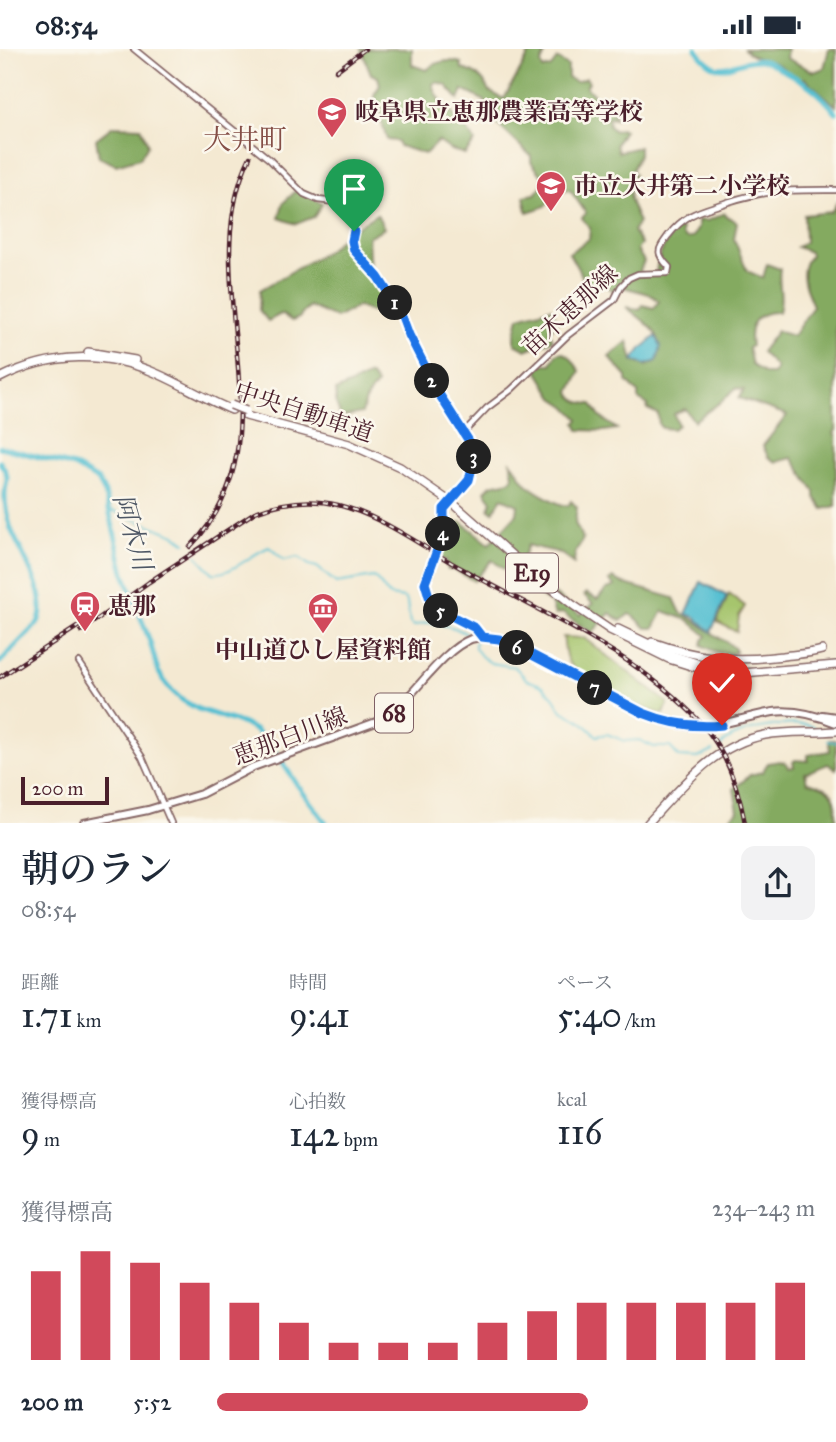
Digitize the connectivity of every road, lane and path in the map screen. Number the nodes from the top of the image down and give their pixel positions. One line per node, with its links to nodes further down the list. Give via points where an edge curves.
1 (134, 49): 5 (main road, via 269,159 304,194 350,209 354,250 400,311 423,363)
2 (836, 190): 5 (main road, 苗木恵那線, via 750,194 684,218 659,251 669,267 667,273 629,278 614,300 568,335)
3 (0, 375): 4 (highway, 中央自動車道 / E19, bridge, via 21,363 52,355 101,353 158,368)
4 (246, 413): 6 (highway, 中央自動車道 / E19, via 335,435 402,463 458,501 563,593); 10 (highway, 中央自動車道 / E19, via 349,444 400,467 455,505 573,605 610,630 669,659 732,674)
5 (464, 432): 7 (main road, bridge, via 474,459 469,480 443,514 444,531 425,583 432,606 475,628)
6 (616, 628): 8 (highway, via 678,651 721,660); 10 (highway, 中央自動車道 / E19, via 671,655 720,668)
7 (477, 638): 11 (main road, via 511,644 643,713 673,723 712,726 775,712); 15 (main road, 恵那白川線 / 68, via 455,647 387,718)
8 (822, 650)
9 (79, 662): 15 (main road, via 142,757)
10 (836, 662)
11 (810, 714): 12 (main road); 13 (main road)
12 (836, 717)
13 (836, 723)
14 (836, 733): 18 (highway, via 763,736 731,747 696,771); 19 (highway, via 742,746 696,777)
15 (164, 806): 16 (main road, 恵那白川線 / 68); 17 (main road)
16 (84, 823)
17 (171, 823)
18 (648, 823)
19 (655, 823)

